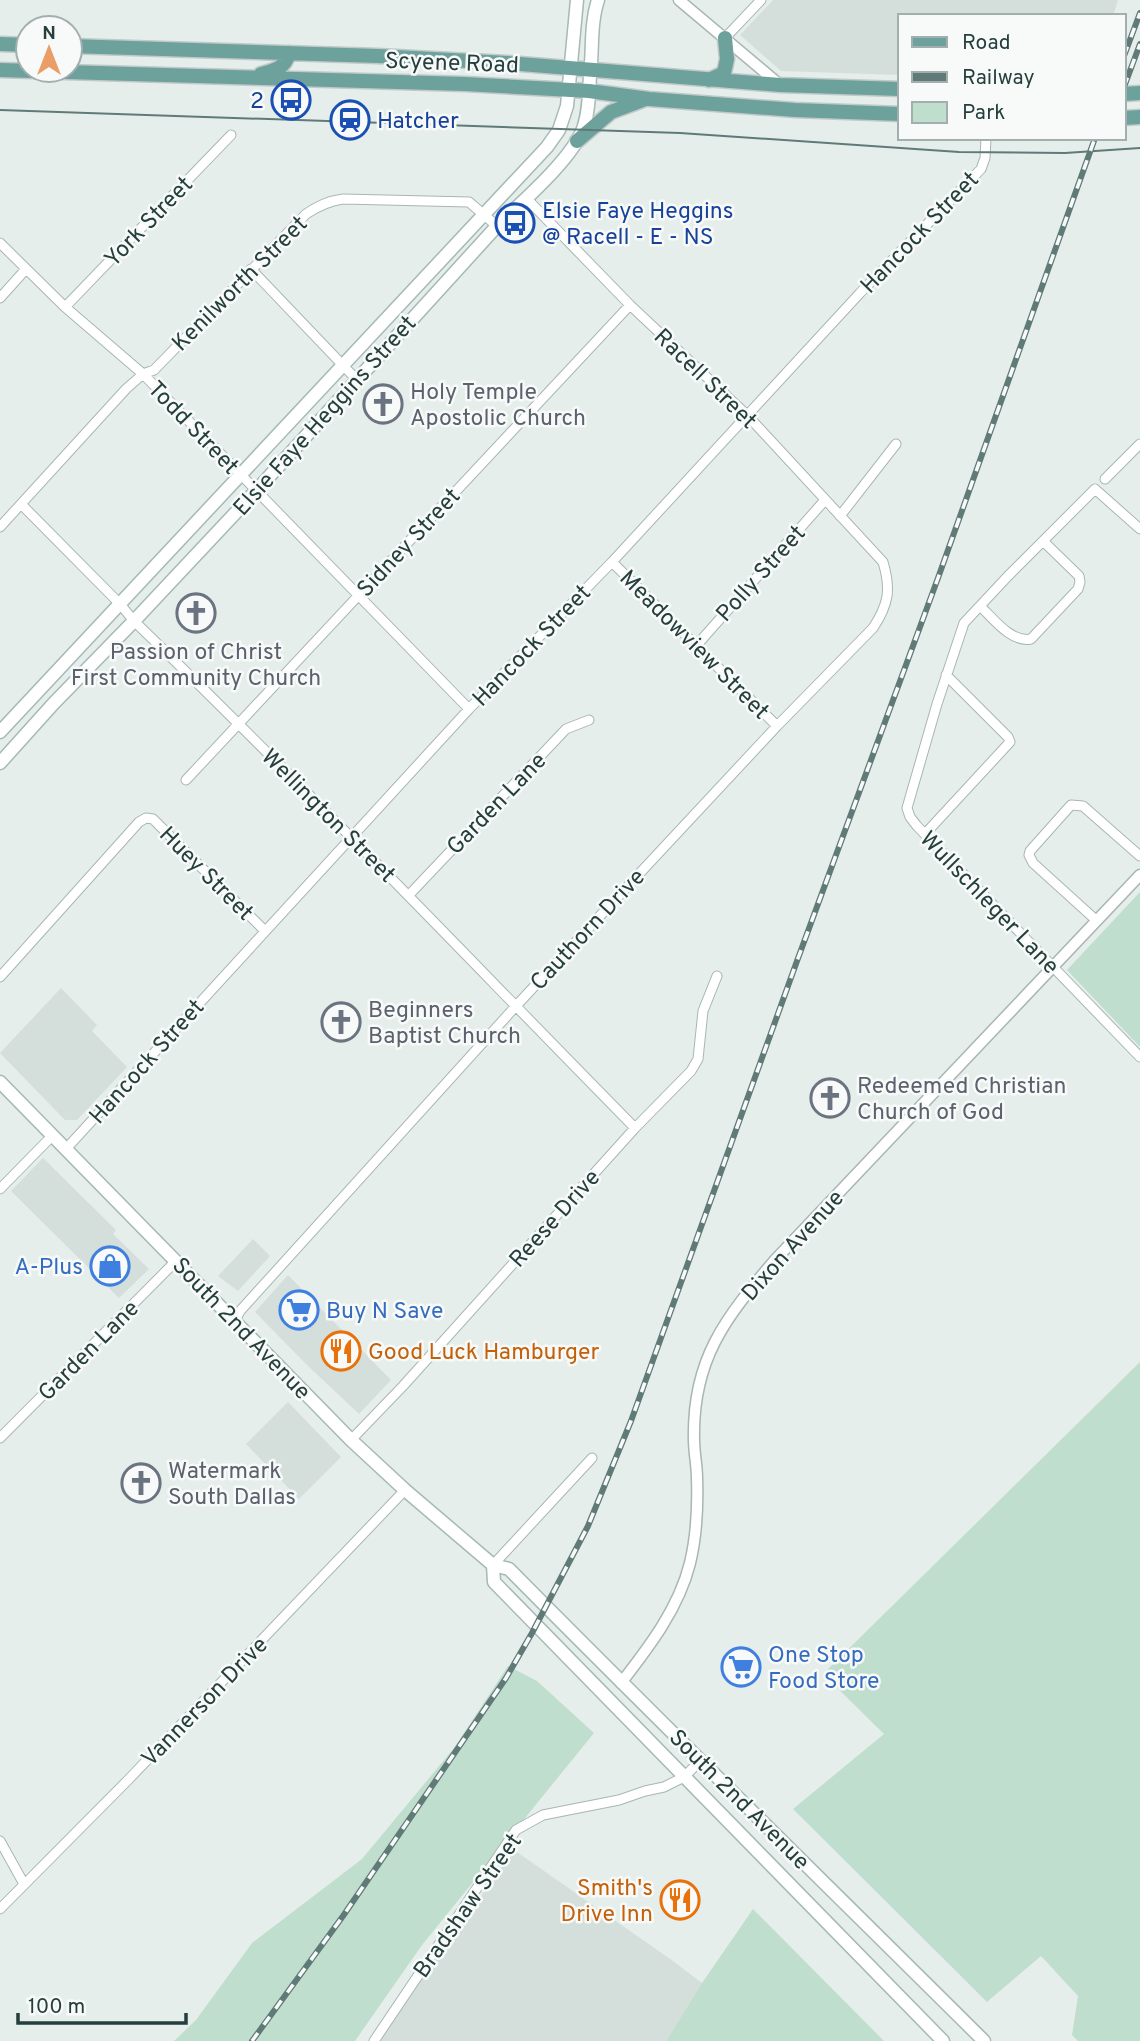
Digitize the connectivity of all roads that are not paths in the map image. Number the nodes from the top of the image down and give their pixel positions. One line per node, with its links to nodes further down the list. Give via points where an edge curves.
1 (577, 0): 8 (main road, Elsie Faye Heggins Street)
2 (598, 0): 10 (main road, Elsie Faye Heggins Street)
3 (679, 0): 5 (street)
4 (761, 0): 5 (street)
5 (725, 38): 12 (main road, via 724,72); 13 (street)
6 (84, 46): 7 (main road, Scyene Road)
7 (289, 53): 8 (main road, Scyene Road); 11 (main road, via 279,68)
8 (570, 69): 10 (main road, Scyene Road); 15 (main road, Elsie Faye Heggins Street)
9 (0, 70): 11 (main road, Scyene Road)
10 (591, 71): 12 (main road, Scyene Road); 16 (main road, Elsie Faye Heggins Street)
11 (250, 78): 15 (main road, Scyene Road)
12 (709, 81): 13 (main road, Scyene Road)
13 (780, 85): 14 (main road, Scyene Road)
14 (898, 89)
15 (568, 90): 16 (main road, Scyene Road); 23 (main road, Elsie Faye Heggins Street, via 567,106 553,138)
16 (589, 91): 17 (main road, Scyene Road); 21 (main road, Elsie Faye Heggins Street)
17 (649, 99): 18 (main road, Scyene Road); 21 (main road, via 611,112)
18 (898, 114)
19 (231, 135): 30 (street, York Street)
20 (986, 140): 34 (street, Hancock Street, via 981,169)
21 (577, 141): 22 (main road, Elsie Faye Heggins Street)
22 (526, 198): 24 (main road, Elsie Faye Heggins Street); 29 (street, Racell Street)
23 (484, 215): 24 (street, Kenilworth Street); 27 (street, Kenilworth Street, via 469,202 330,201 306,214); 31 (main road, Elsie Faye Heggins Street)
24 (497, 226): 33 (main road, Elsie Faye Heggins Street)
25 (0, 243): 26 (street, Todd Street)
26 (26, 269): 28 (street); 30 (street, Todd Street)
27 (251, 269): 31 (street); 32 (street, Kenilworth Street, via 153,370)
28 (0, 298)
29 (630, 305): 34 (street, Racell Street); 48 (street, Sidney Street)
30 (65, 307): 32 (street, Todd Street)
31 (342, 365): 33 (street); 37 (main road, Elsie Faye Heggins Street)
32 (143, 374): 37 (street, Todd Street); 41 (street, Kenilworth Street)
33 (356, 379): 39 (main road, Elsie Faye Heggins Street)
34 (748, 416): 40 (street, Racell Street); 46 (street, Hancock Street)
35 (896, 444): 42 (street)
36 (1140, 444): 38 (street)
37 (240, 475): 39 (street, Todd Street); 49 (main road, Elsie Faye Heggins Street)
38 (1105, 479)
39 (256, 491): 48 (street, Todd Street); 51 (main road, Elsie Faye Heggins Street)
40 (825, 500): 42 (street, Racell Street); 52 (street, Polly Street)
41 (21, 504): 43 (street, Kenilworth Street); 49 (street, Wellington Street)
42 (840, 516): 47 (street, Racell Street)
43 (0, 527)
44 (1140, 529): 45 (street, Wullschleger Lane, via 1095,489)
45 (1043, 541): 50 (street, Wullschleger Lane); 50 (street, via 1080,582 1031,639 1015,638)
46 (612, 562): 52 (street, Meadowview Street); 54 (street, Hancock Street)
47 (883, 562): 57 (street, Cauthorn Drive, via 889,581 882,615)
48 (357, 596): 54 (street, Todd Street); 56 (street, Sidney Street)
49 (120, 604): 51 (street, Wellington Street); 58 (main road, Elsie Faye Heggins Street)
50 (980, 606): 53 (street, Wullschleger Lane, via 964,623)
51 (134, 621): 56 (street, Wellington Street); 59 (main road, Elsie Faye Heggins Street)
52 (696, 646): 57 (street, Meadowview Street)
53 (946, 676): 61 (street, Wullschleger Lane, via 907,808); 61 (street, via 1010,742)
54 (469, 709): 62 (street, Hancock Street)
55 (589, 720): 65 (street, Garden Lane, via 566,729)
56 (240, 724): 60 (street, Sidney Street); 62 (street, Wellington Street)
57 (778, 726): 71 (street, Cauthorn Drive)
58 (0, 732)
59 (0, 763)
60 (186, 780)
61 (925, 834): 68 (street, Wullschleger Lane)
62 (350, 839): 65 (street, Wellington Street); 67 (street, Hancock Street)
63 (1140, 856): 66 (street, via 1077,804 1071,805 1030,851 1033,863)
64 (1140, 874): 66 (street, Dixon Avenue)
65 (409, 895): 71 (street, Wellington Street)
66 (1097, 921): 68 (street, Dixon Avenue)
67 (265, 931): 70 (street, Huey Street, via 163,829 146,818); 76 (street, Hancock Street)
68 (1053, 968): 72 (street, Wullschleger Lane); 85 (street, Dixon Avenue, via 775,1260 727,1318 702,1374 695,1407 697,1526 689,1566 654,1640)
69 (718, 976): 74 (street, Reese Drive, via 703,1011 698,1059)
70 (0, 977)
71 (515, 1007): 74 (street, Wellington Street); 79 (street, Cauthorn Drive)
72 (1140, 1057)
73 (0, 1082): 75 (main road, South 2nd Avenue)
74 (635, 1128): 81 (street, Reese Drive)
75 (52, 1136): 76 (main road, South 2nd Avenue); 77 (street)
76 (65, 1150): 78 (main road, South 2nd Avenue)
77 (0, 1189)
78 (176, 1261): 79 (main road, South 2nd Avenue); 80 (street, Garden Lane)
79 (234, 1322): 81 (main road, South 2nd Avenue)
80 (0, 1438)
81 (351, 1440): 83 (main road, South 2nd Avenue)
82 (592, 1458): 84 (street)
83 (405, 1490): 84 (main road, South 2nd Avenue); 90 (street, Vannerson Drive)
84 (493, 1565): 85 (main road, South 2nd Avenue, via 509,1569); 86 (main road, South 2nd Avenue, via 494,1582)
85 (621, 1683): 86 (street, Dixon Avenue); 87 (main road, South 2nd Avenue)
86 (608, 1697): 88 (main road, South 2nd Avenue)
87 (701, 1760): 88 (street, Bradshaw Street); 94 (main road, South 2nd Avenue)
88 (684, 1777): 92 (street, Bradshaw Street, via 620,1800 542,1815 516,1830); 93 (main road, South 2nd Avenue)
89 (0, 1841): 90 (street)
90 (24, 1884): 91 (street, Vannerson Drive)
91 (0, 1909)
92 (374, 2041)
93 (943, 2041)
94 (984, 2041)

